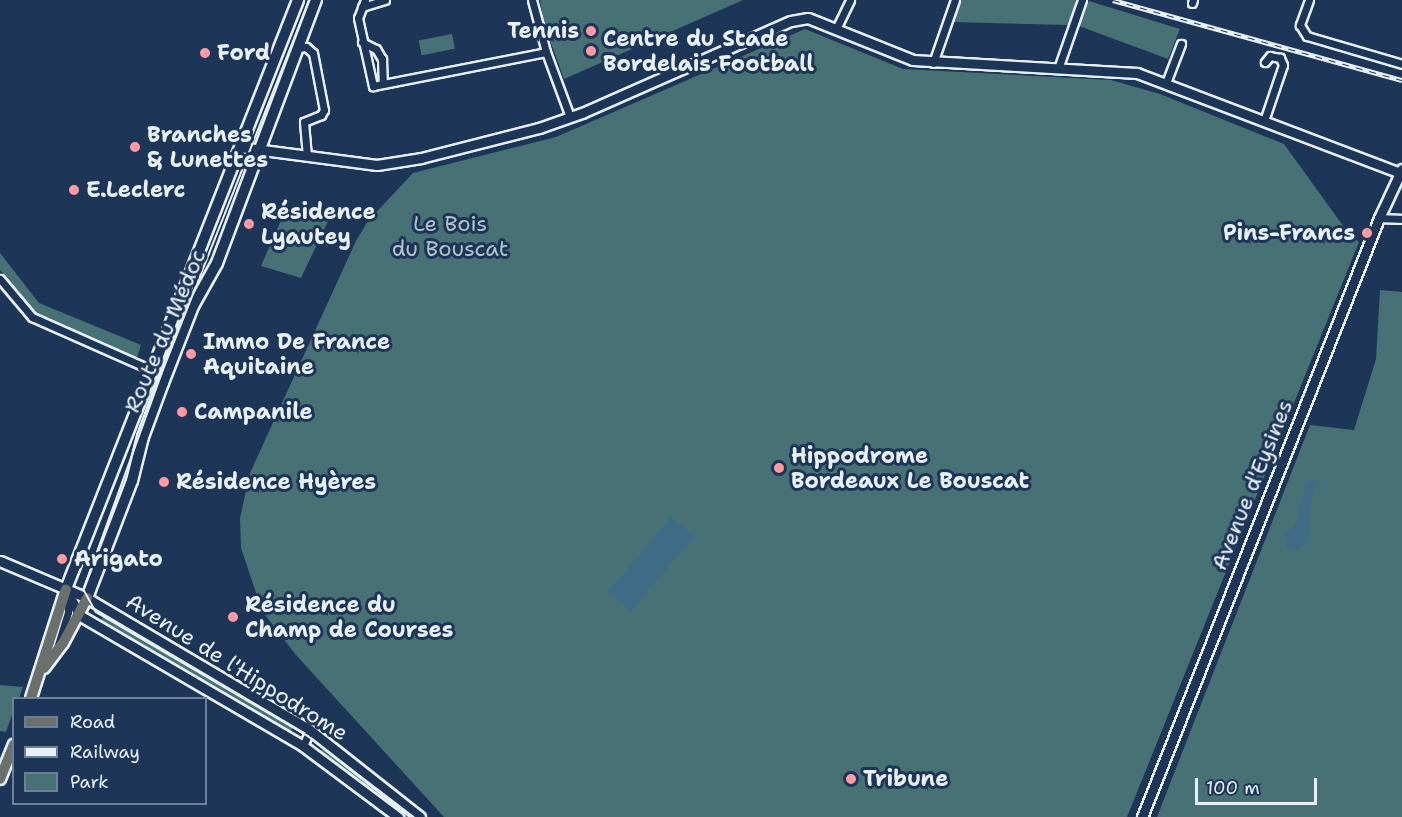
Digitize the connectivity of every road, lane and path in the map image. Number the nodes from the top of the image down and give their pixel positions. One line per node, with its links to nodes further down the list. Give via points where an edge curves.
1 (298, 0): 23 (main road, Route du Médoc)
2 (316, 0): 13 (main road, Route du Médoc)
3 (385, 0): 9 (street)
4 (532, 0): 14 (street)
5 (850, 0): 10 (street)
6 (955, 0): 16 (street)
7 (1082, 0): 18 (street)
8 (1309, 0): 17 (street, via 1300,25 1307,36)
9 (364, 4): 11 (street, via 358,18)
10 (836, 29): 16 (street, via 913,60); 21 (street, via 808,18 791,21)
11 (362, 42): 20 (street, via 376,49 382,59); 20 (street, via 371,85)
12 (1181, 44): 19 (street)
13 (297, 48): 24 (main road, Route du Médoc); 25 (street, via 306,47 312,53 324,110 304,122)
14 (546, 52): 20 (street); 21 (street)
15 (1265, 62): 22 (street, via 1270,56 1280,58 1283,65)
16 (933, 63): 18 (street)
17 (1402, 64)
18 (1059, 66): 19 (street, via 1125,70)
19 (1166, 83): 22 (street)
20 (383, 84)
21 (570, 117): 25 (street, via 539,129 392,164 344,162)
22 (1264, 121): 26 (street)
23 (240, 147): 24 (street); 30 (main road, Route du Médoc)
24 (261, 147): 25 (street); 33 (main road, Route du Médoc, via 216,263 169,368 143,437 130,488)
25 (307, 154)
26 (1401, 171): 27 (street, Avenue d'Eysines)
27 (1379, 218): 28 (street); 44 (street, Avenue d'Eysines)
28 (1402, 219)
29 (0, 279): 30 (street, via 32,317)
30 (155, 372): 32 (main road, Route du Médoc)
31 (0, 561): 32 (street, Avenue de l'Hippodrome)
32 (66, 589): 33 (street, Avenue de l'Hippodrome); 34 (street); 35 (street, via 68,612); 36 (main road, Route du Médoc)
33 (87, 598): 34 (main road, Route du Médoc); 38 (street, Avenue de l'Hippodrome)
34 (79, 615): 35 (main road, Route du Médoc); 39 (street, Avenue de l'Hippodrome)
35 (56, 653): 36 (main road, Route du Médoc)
36 (42, 670): 37 (main road, Route du Médoc)
37 (32, 697)
38 (310, 730): 39 (street); 43 (street, Avenue de l'Hippodrome)
39 (303, 746): 42 (street, Avenue de l'Hippodrome)
40 (12, 750): 41 (main road)
41 (0, 779)
42 (398, 817)
43 (420, 817)
44 (1142, 817)

